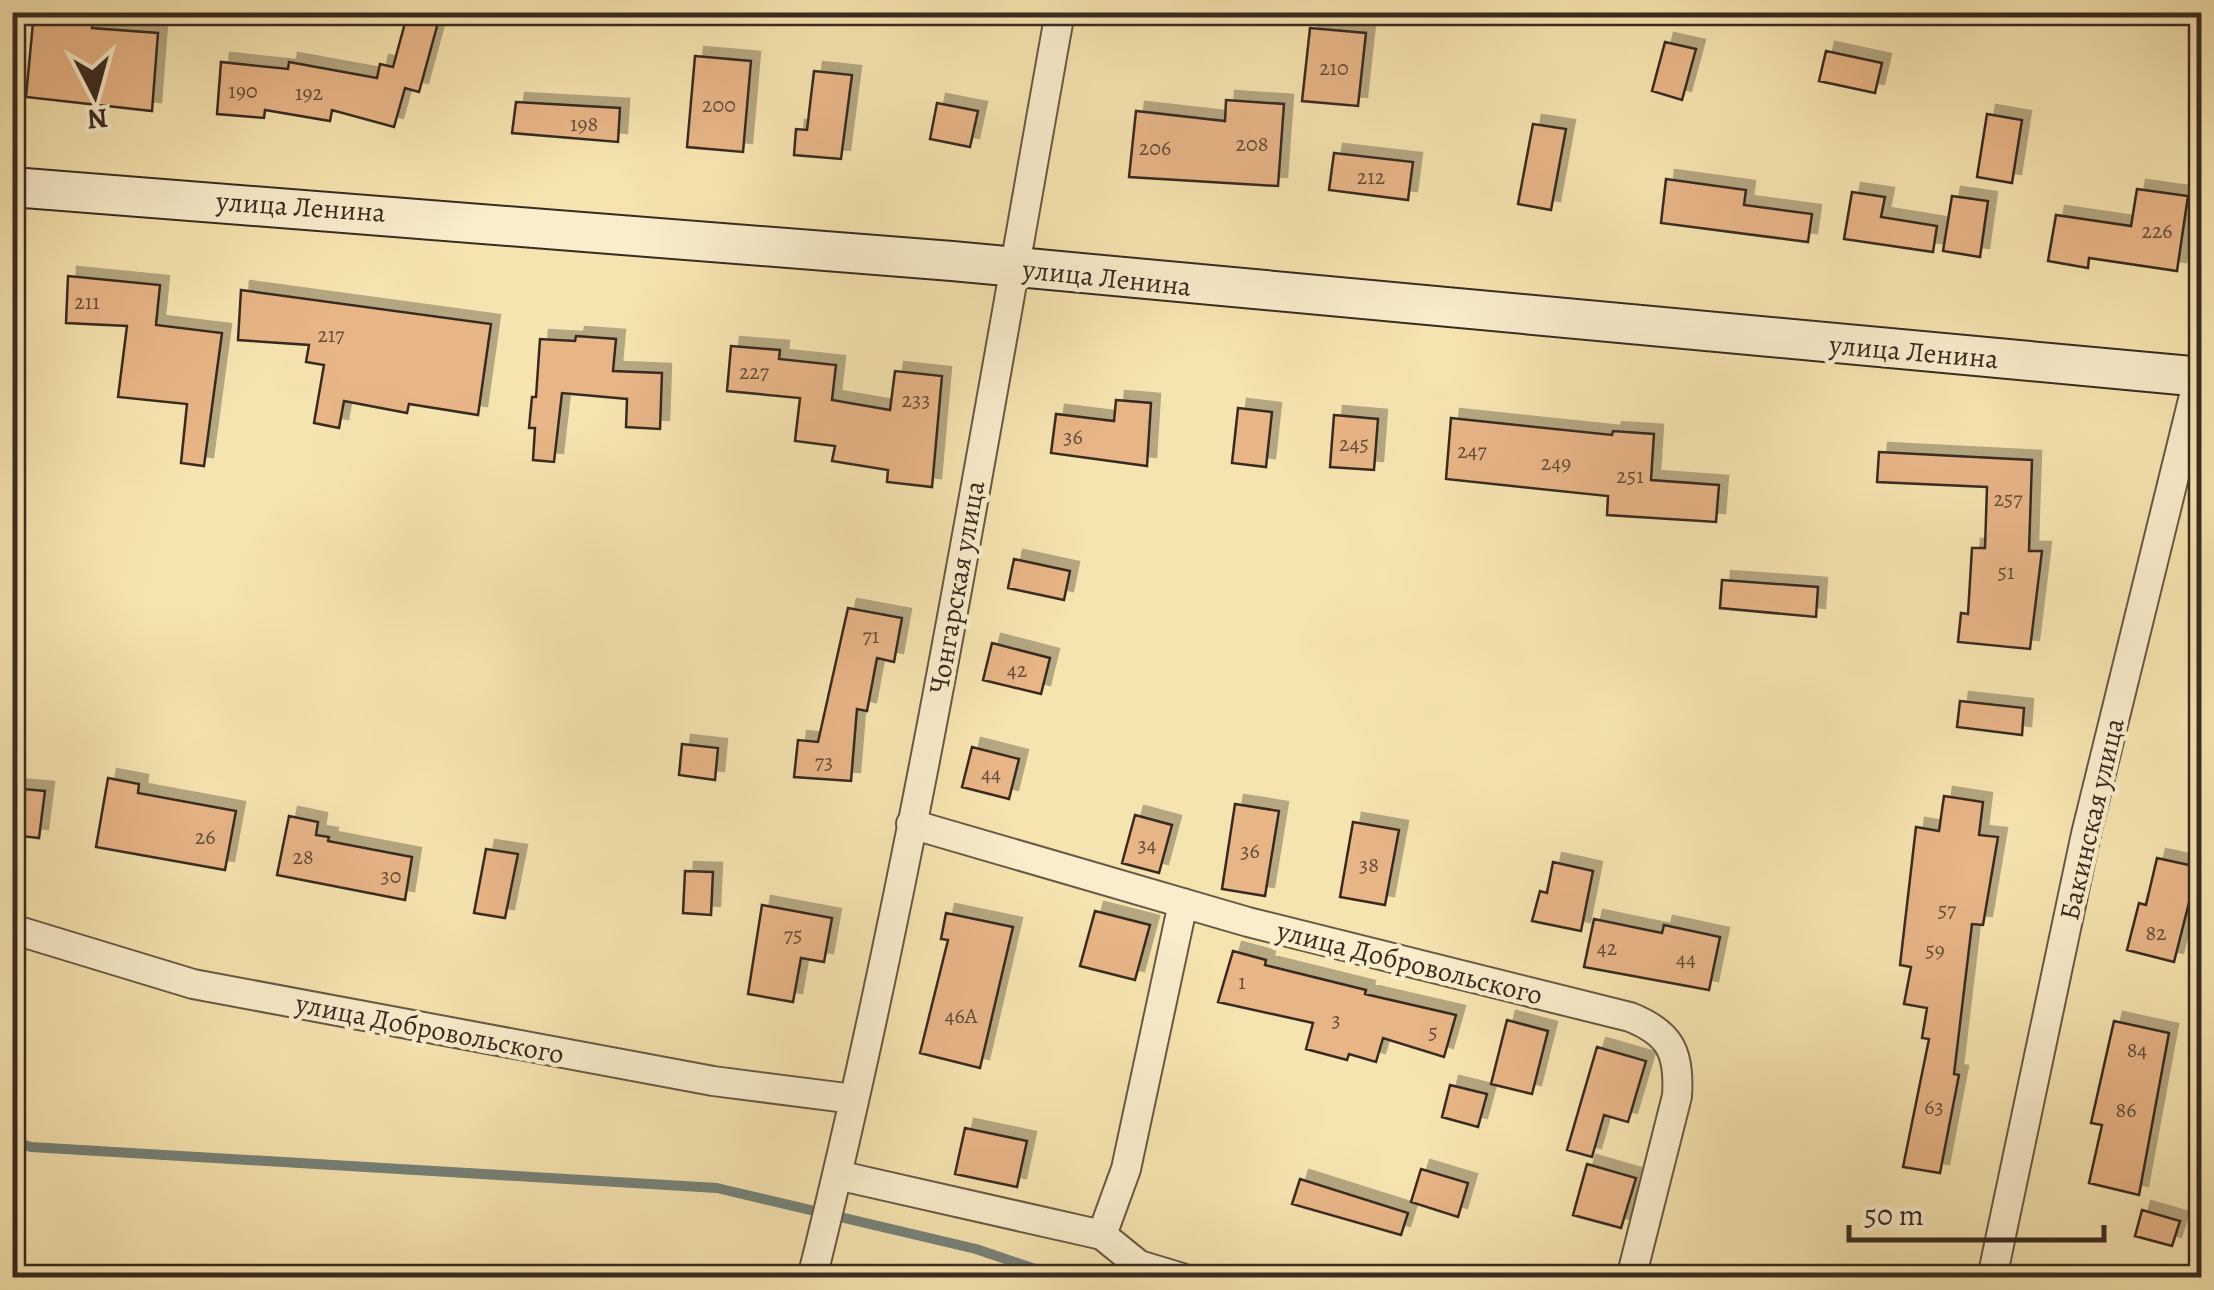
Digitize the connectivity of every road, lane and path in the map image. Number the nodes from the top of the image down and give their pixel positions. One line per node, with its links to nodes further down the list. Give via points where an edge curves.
1 (1060, 12): 3 (street, Чонгарская улица)
2 (12, 187): 3 (street, улица Ленина)
3 (1016, 268): 4 (street, улица Ленина); 5 (street, Чонгарская улица)
4 (2200, 372): 14 (street, Бакинская улица, via 2086,834)
5 (911, 824): 6 (street, улица Добровольского); 8 (street, Чонгарская улица)
6 (1183, 903): 10 (street, via 1126,1170); 13 (street, улица Добровольского, via 1658,1028 1672,1049 1677,1096)
7 (12, 929): 8 (street, улица Добровольского, via 193,984 712,1081)
8 (854, 1099): 9 (street, Чонгарская улица)
9 (838, 1167): 10 (street); 11 (street, Чонгарская улица)
10 (1102, 1234): 12 (street, via 1140,1265)
11 (812, 1278)
12 (1182, 1278)
13 (1631, 1278)
14 (1992, 1278)

